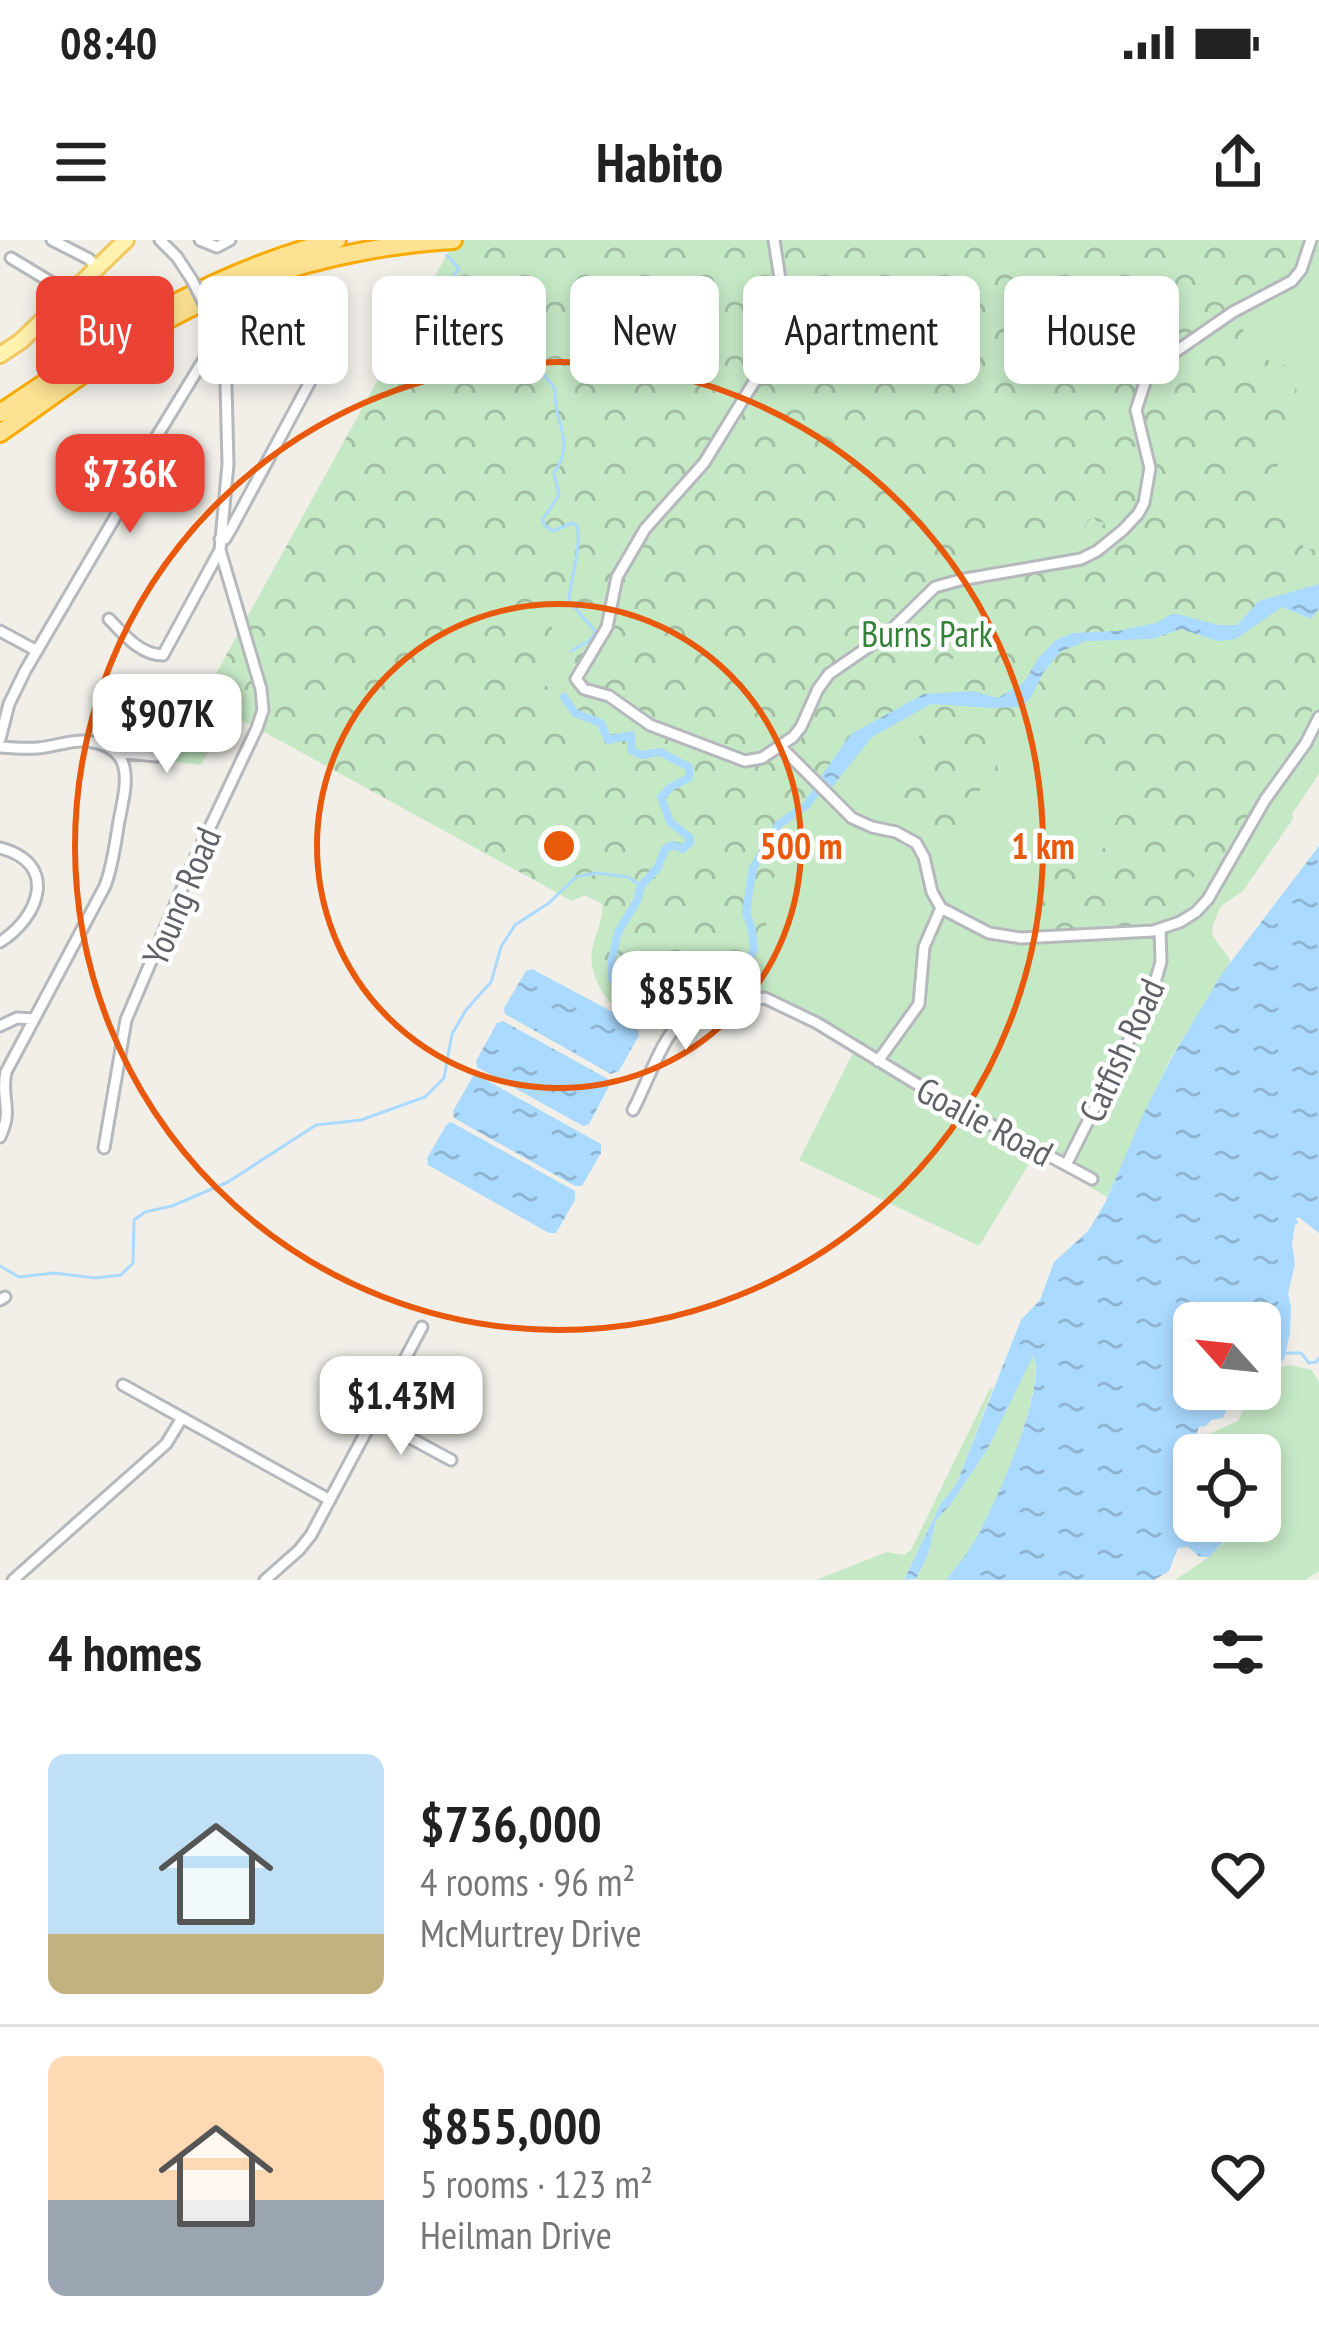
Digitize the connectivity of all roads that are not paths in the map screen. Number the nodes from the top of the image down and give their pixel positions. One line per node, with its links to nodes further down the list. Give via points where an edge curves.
1 (52, 240): 11 (street)
2 (125, 240): 11 (main road)
3 (160, 240): 14 (street, Young Road, bridge)
4 (200, 240): 5 (street, via 218,247)
5 (230, 240)
6 (337, 240): 20 (highway, via 165,306 113,336)
7 (453, 240): 20 (highway, via 352,253 226,293 129,343)
8 (774, 240): 28 (street, via 783,310 776,348 704,463 645,529 617,578 608,627 576,679 650,725 740,760)
9 (1311, 240): 28 (street, via 1292,281 1149,370 1136,410 1149,484 1142,510 1123,530 1079,560 935,587 829,674 801,728)
10 (11, 258): 12 (street)
11 (97, 268): 13 (main road)
12 (41, 276)
13 (88, 276)
14 (198, 292)
15 (36, 326): 16 (main road)
16 (0, 355)
17 (198, 369): 24 (street)
18 (226, 384): 21 (street, Young Road)
19 (310, 384): 21 (street)
20 (1, 428)
21 (220, 544): 22 (street, via 163,655 147,652); 39 (street, Young Road, via 263,710 128,1015)
22 (109, 620)
23 (0, 631): 24 (street)
24 (37, 651): 27 (street)
25 (1319, 717): 32 (street, via 1208,898)
26 (180, 730): 29 (street, via 155,756)
27 (0, 743): 29 (street, via 34,749 85,741)
28 (781, 747): 31 (street, via 858,822 916,843)
29 (115, 752): 34 (street, via 127,778 112,869)
30 (0, 848): 33 (street, via 28,860 37,886 28,917)
31 (941, 908): 32 (street, via 1012,938); 36 (street, via 924,947 921,1000)
32 (1160, 930): 40 (street, Catfish Road, via 1160,966 1143,1015)
33 (0, 942)
34 (34, 1019): 35 (street); 38 (street, via 6,1072)
35 (0, 1026)
36 (878, 1061): 37 (street, Goalie Road, via 794,1011 756,999 675,1029); 40 (street, Goalie Road)
37 (633, 1110)
38 (0, 1137)
39 (104, 1148)
40 (1066, 1165): 41 (street, Goalie Road)
41 (1092, 1179)
42 (422, 1327): 45 (street)
43 (123, 1384): 44 (street)
44 (182, 1418): 47 (street); 48 (street, via 166,1444)
45 (374, 1418): 46 (street); 47 (street)
46 (451, 1460)
47 (330, 1500): 49 (street, via 299,1550)
48 (13, 1580)
49 (266, 1580)

